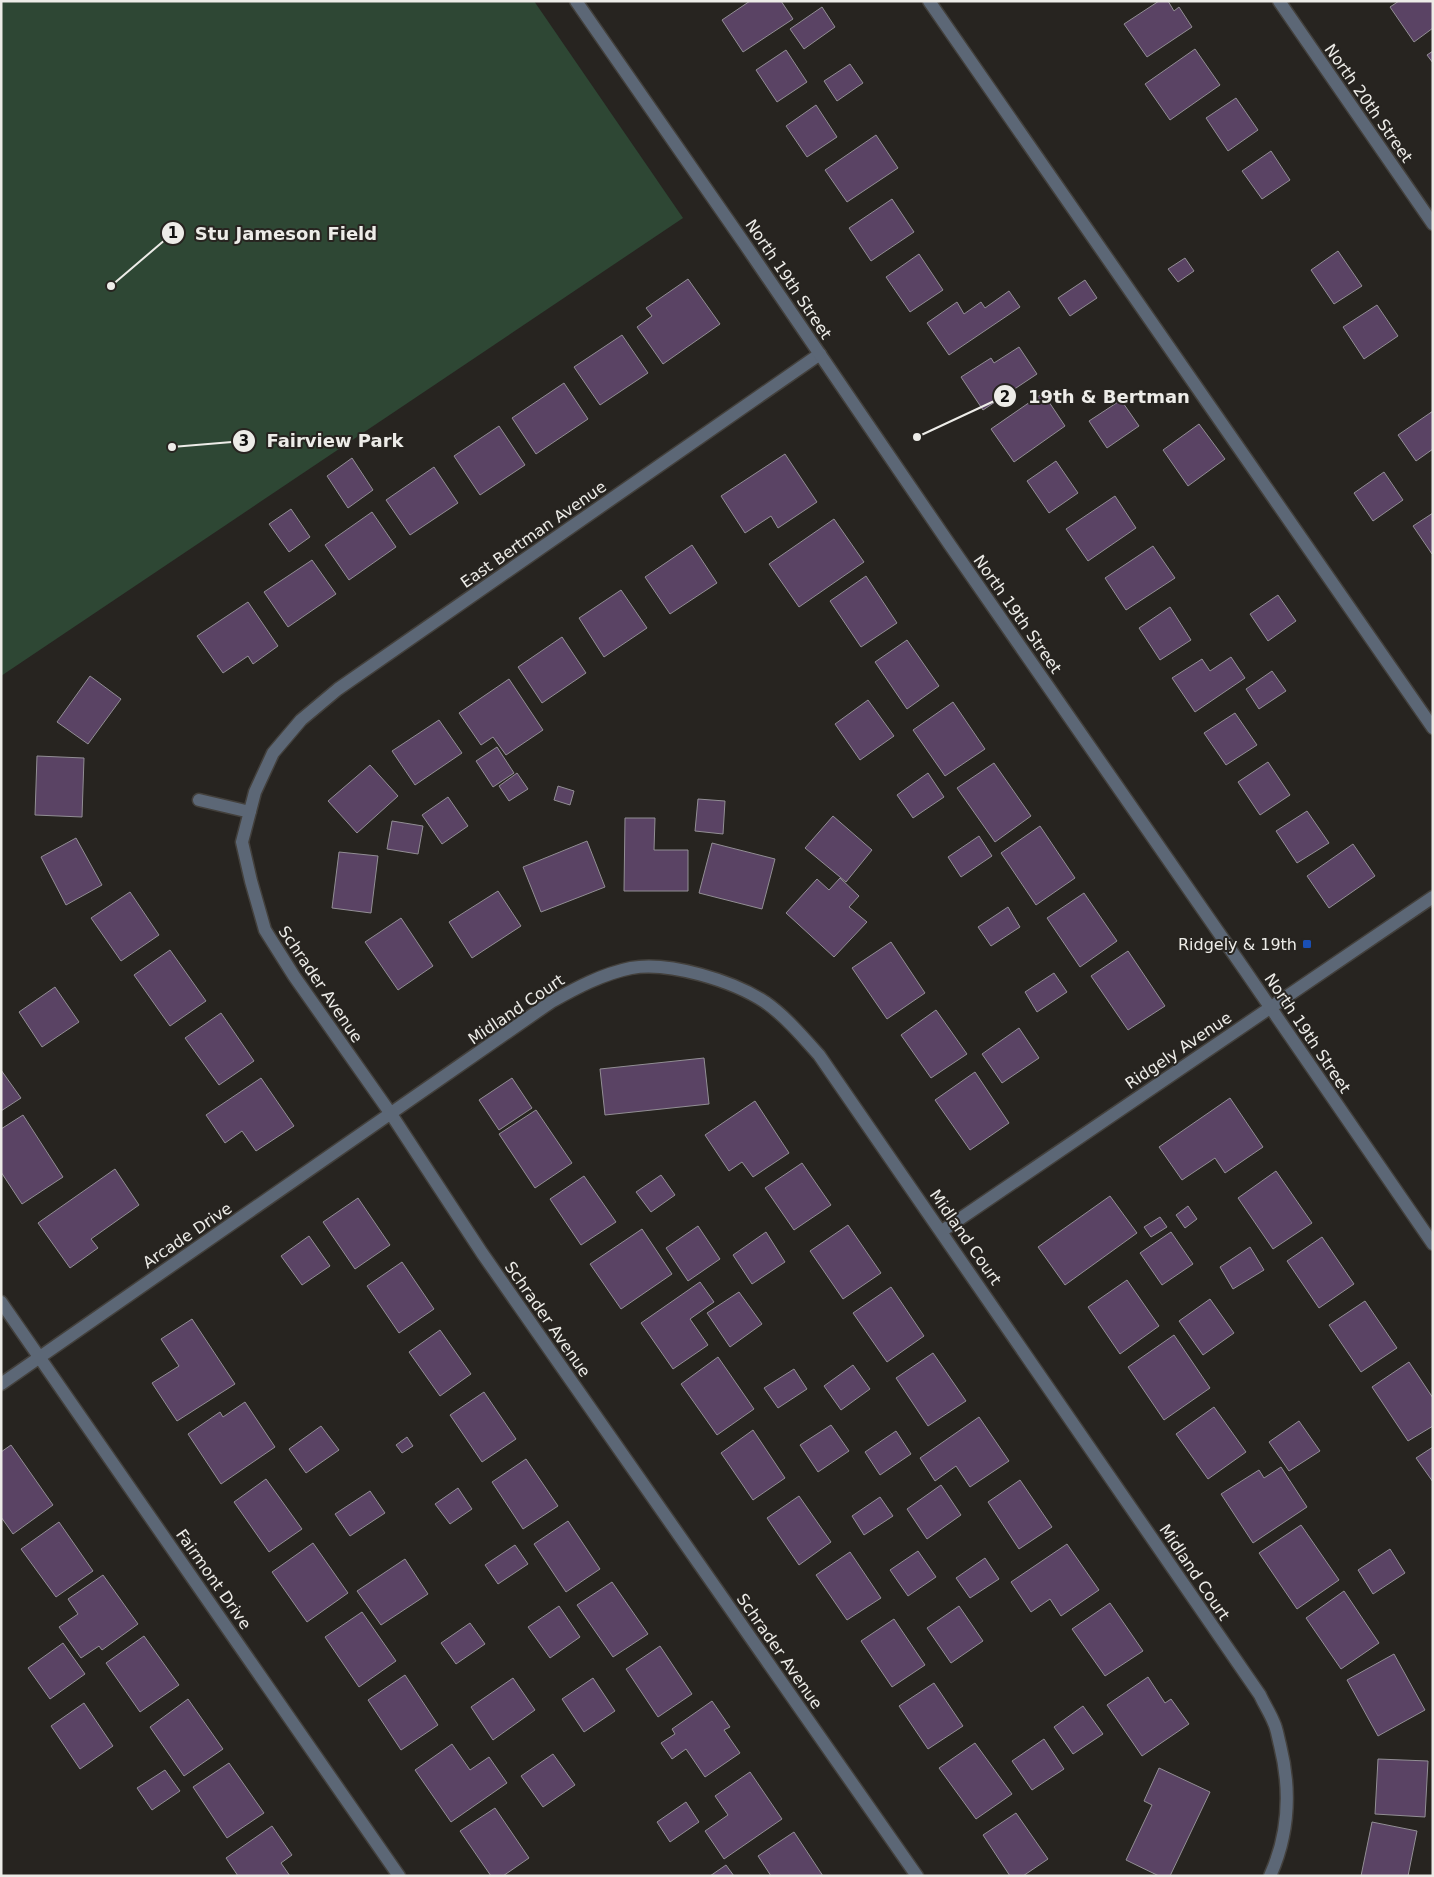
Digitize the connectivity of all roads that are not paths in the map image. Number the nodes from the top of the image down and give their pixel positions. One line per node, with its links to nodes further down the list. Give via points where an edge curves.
1 (576, 1): 5 (street, North 19th Street)
2 (929, 1): 6 (street)
3 (1279, 1): 4 (street, North 20th Street)
4 (1433, 224)
5 (820, 354): 7 (street, East Bertman Avenue, via 338,689 301,720); 11 (street, North 19th Street)
6 (1433, 728)
7 (273, 753): 9 (street, Schrader Avenue, via 255,792)
8 (199, 800): 9 (street)
9 (250, 812): 12 (street, Schrader Avenue, via 242,842 264,930)
10 (1433, 897): 11 (street, Ridgely Avenue)
11 (1270, 1006): 13 (street, Ridgely Avenue); 14 (street, North 19th Street)
12 (391, 1114): 13 (street, Midland Court, via 551,1002 585,982 632,968 668,968 734,985 766,1003 800,1033 819,1055); 16 (street, Arcade Drive); 19 (street, Schrader Avenue, via 482,1253)
13 (942, 1231): 20 (street, Midland Court, via 1260,1695 1274,1723 1283,1757 1288,1799 1285,1831)
14 (1433, 1244)
15 (1, 1302): 16 (street, Fairmont Drive)
16 (40, 1357): 17 (street, Arcade Drive); 18 (street, Fairmont Drive)
17 (1, 1384)
18 (399, 1876)
19 (917, 1876)
20 (1270, 1876)

